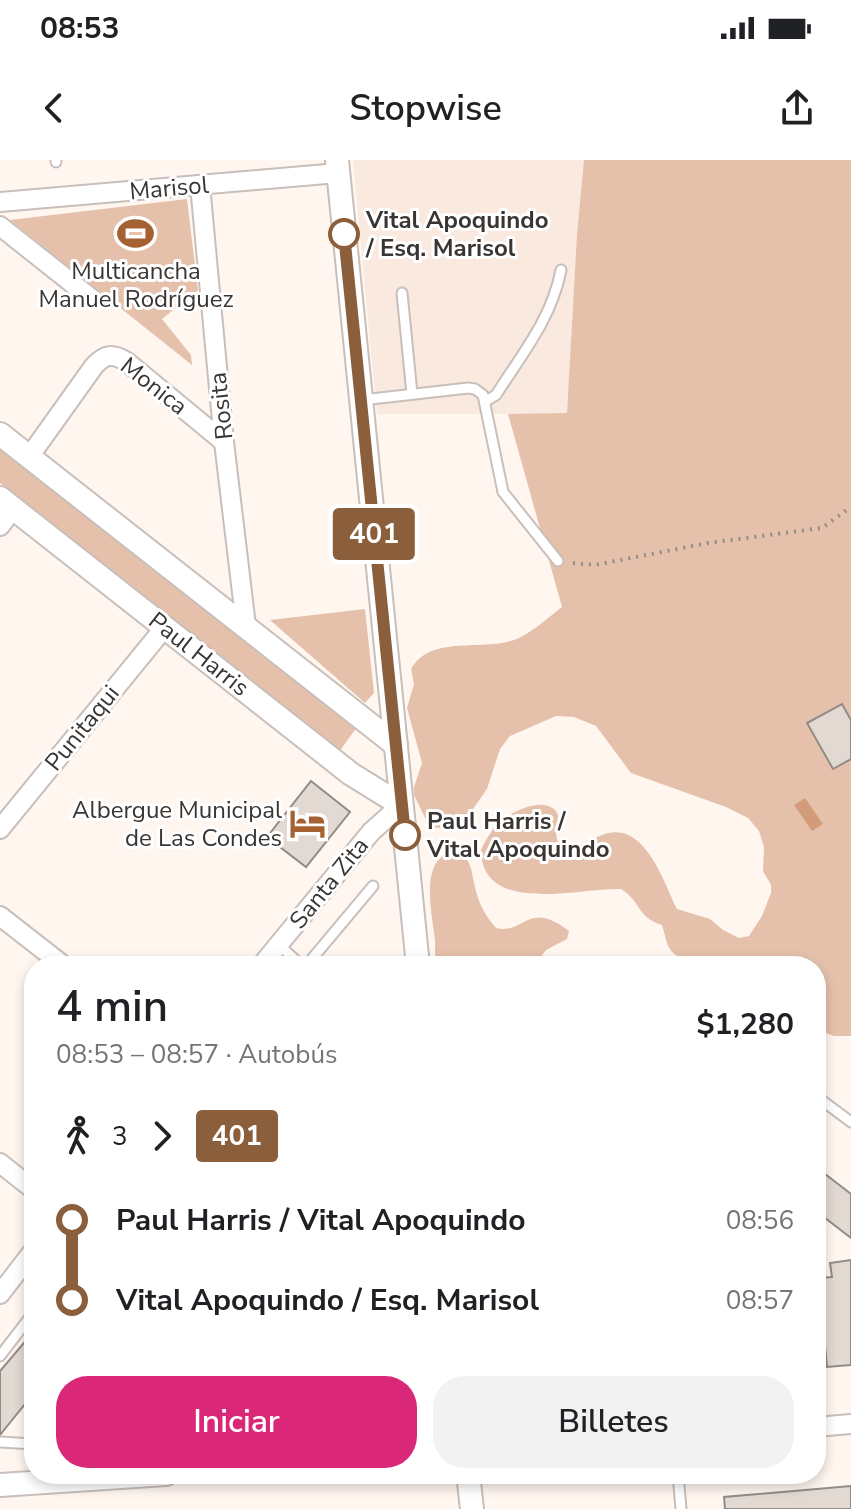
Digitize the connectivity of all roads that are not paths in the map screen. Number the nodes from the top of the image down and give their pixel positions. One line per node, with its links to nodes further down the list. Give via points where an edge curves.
1 (338, 166): 2 (street, Marisol); 9 (street)
2 (200, 185): 3 (street, Marisol); 12 (street, Rosita)
3 (0, 202)
4 (0, 226): 7 (street)
5 (561, 270): 10 (lane, via 548,314 496,395)
6 (402, 293): 8 (lane)
7 (92, 299)
8 (412, 394): 9 (lane); 10 (lane, via 468,388)
9 (361, 400): 18 (street)
10 (486, 401): 15 (lane, via 503,492)
11 (0, 434): 13 (street)
12 (224, 442): 13 (street, Monica, via 127,362 107,355); 16 (street, Rosita)
13 (29, 457): 16 (street)
14 (4, 511): 17 (street, Paul Harris)
15 (558, 561)
16 (246, 626): 18 (street)
17 (165, 627): 19 (street, Paul Harris, via 351,774); 20 (street, Punitaqui)
18 (396, 745): 19 (street)
19 (401, 805): 23 (street, Santa Zita, via 371,832); 28 (street)
20 (0, 829)
21 (373, 886): 27 (lane)
22 (0, 916): 24 (street)
23 (278, 944): 25 (street, Santa Zita); 26 (lane)
24 (51, 956)
25 (269, 956)
26 (292, 956)
27 (313, 956)
28 (417, 956)
29 (826, 1103): 30 (lane)
30 (851, 1122)
31 (0, 1163): 32 (street)
32 (24, 1182)
33 (24, 1263): 34 (street)
34 (0, 1294)
35 (24, 1325): 36 (lane)
36 (0, 1356)
37 (851, 1424): 38 (street)
38 (826, 1426)
39 (0, 1442): 40 (lane)
40 (24, 1443)
41 (24, 1481): 44 (street)
42 (469, 1484): 45 (street)
43 (679, 1484): 46 (lane)
44 (0, 1485)
45 (472, 1509)
46 (681, 1509)

